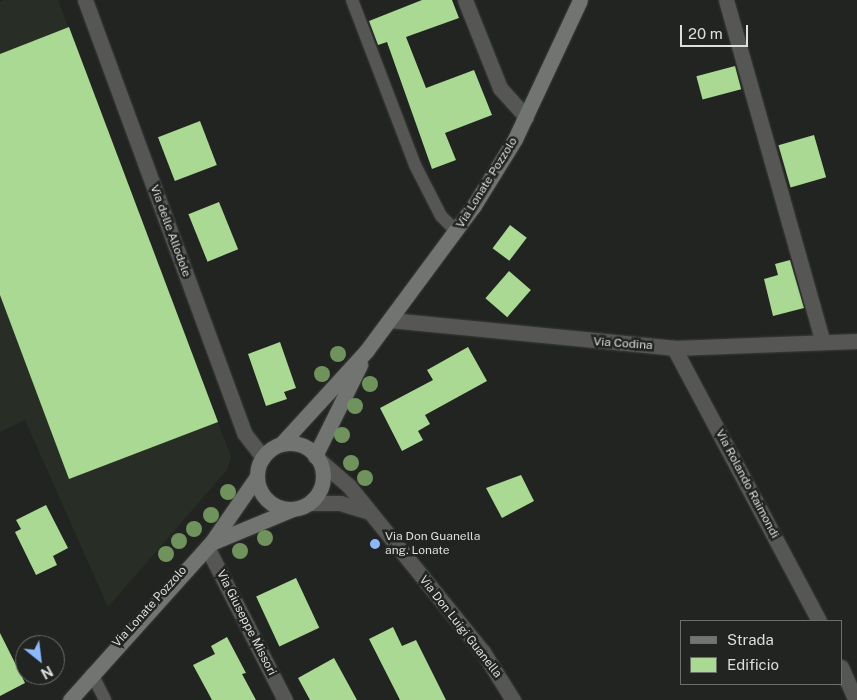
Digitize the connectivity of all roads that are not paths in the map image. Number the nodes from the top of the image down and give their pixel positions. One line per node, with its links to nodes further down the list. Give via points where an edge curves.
1 (84, 0): 14 (street, Via delle Allodole, via 244,433)
2 (352, 0): 7 (lane, via 412,157 438,211)
3 (465, 0): 6 (street, via 500,88)
4 (580, 0): 6 (street, Via Lonate Pozzolo)
5 (726, 0): 10 (street)
6 (526, 117): 7 (street, Via Lonate Pozzolo)
7 (456, 231): 8 (street, Via Lonate Pozzolo)
8 (390, 320): 11 (street, Via Codina); 12 (street, Via Lonate Pozzolo)
9 (857, 341): 10 (street, Via Codina)
10 (823, 342): 11 (street, Via Codina)
11 (674, 348): 21 (street, Via Rolando Raimondi)
12 (367, 350): 13 (street); 15 (street)
13 (281, 444): 14 (street); 15 (street, via 303,446)
14 (263, 458): 16 (street)
15 (317, 458): 17 (street, via 322,482); 19 (street, Via Don Luigi Guanella, via 349,486)
16 (256, 478): 18 (street, via 272,505); 20 (street, Via Lonate Pozzolo)
17 (310, 503): 18 (street); 19 (street, via 340,503)
18 (293, 509): 20 (street)
19 (366, 511): 27 (street, Via Don Luigi Guanella, via 482,652)
20 (209, 545): 23 (street, Via Lonate Pozzolo); 26 (street, Via Giuseppe Missori)
21 (818, 620)
22 (842, 669): 28 (street)
23 (92, 674): 24 (street, Via Lonate Pozzolo); 25 (lane)
24 (70, 700)
25 (105, 700)
26 (285, 700)
27 (513, 700)
28 (856, 700)

